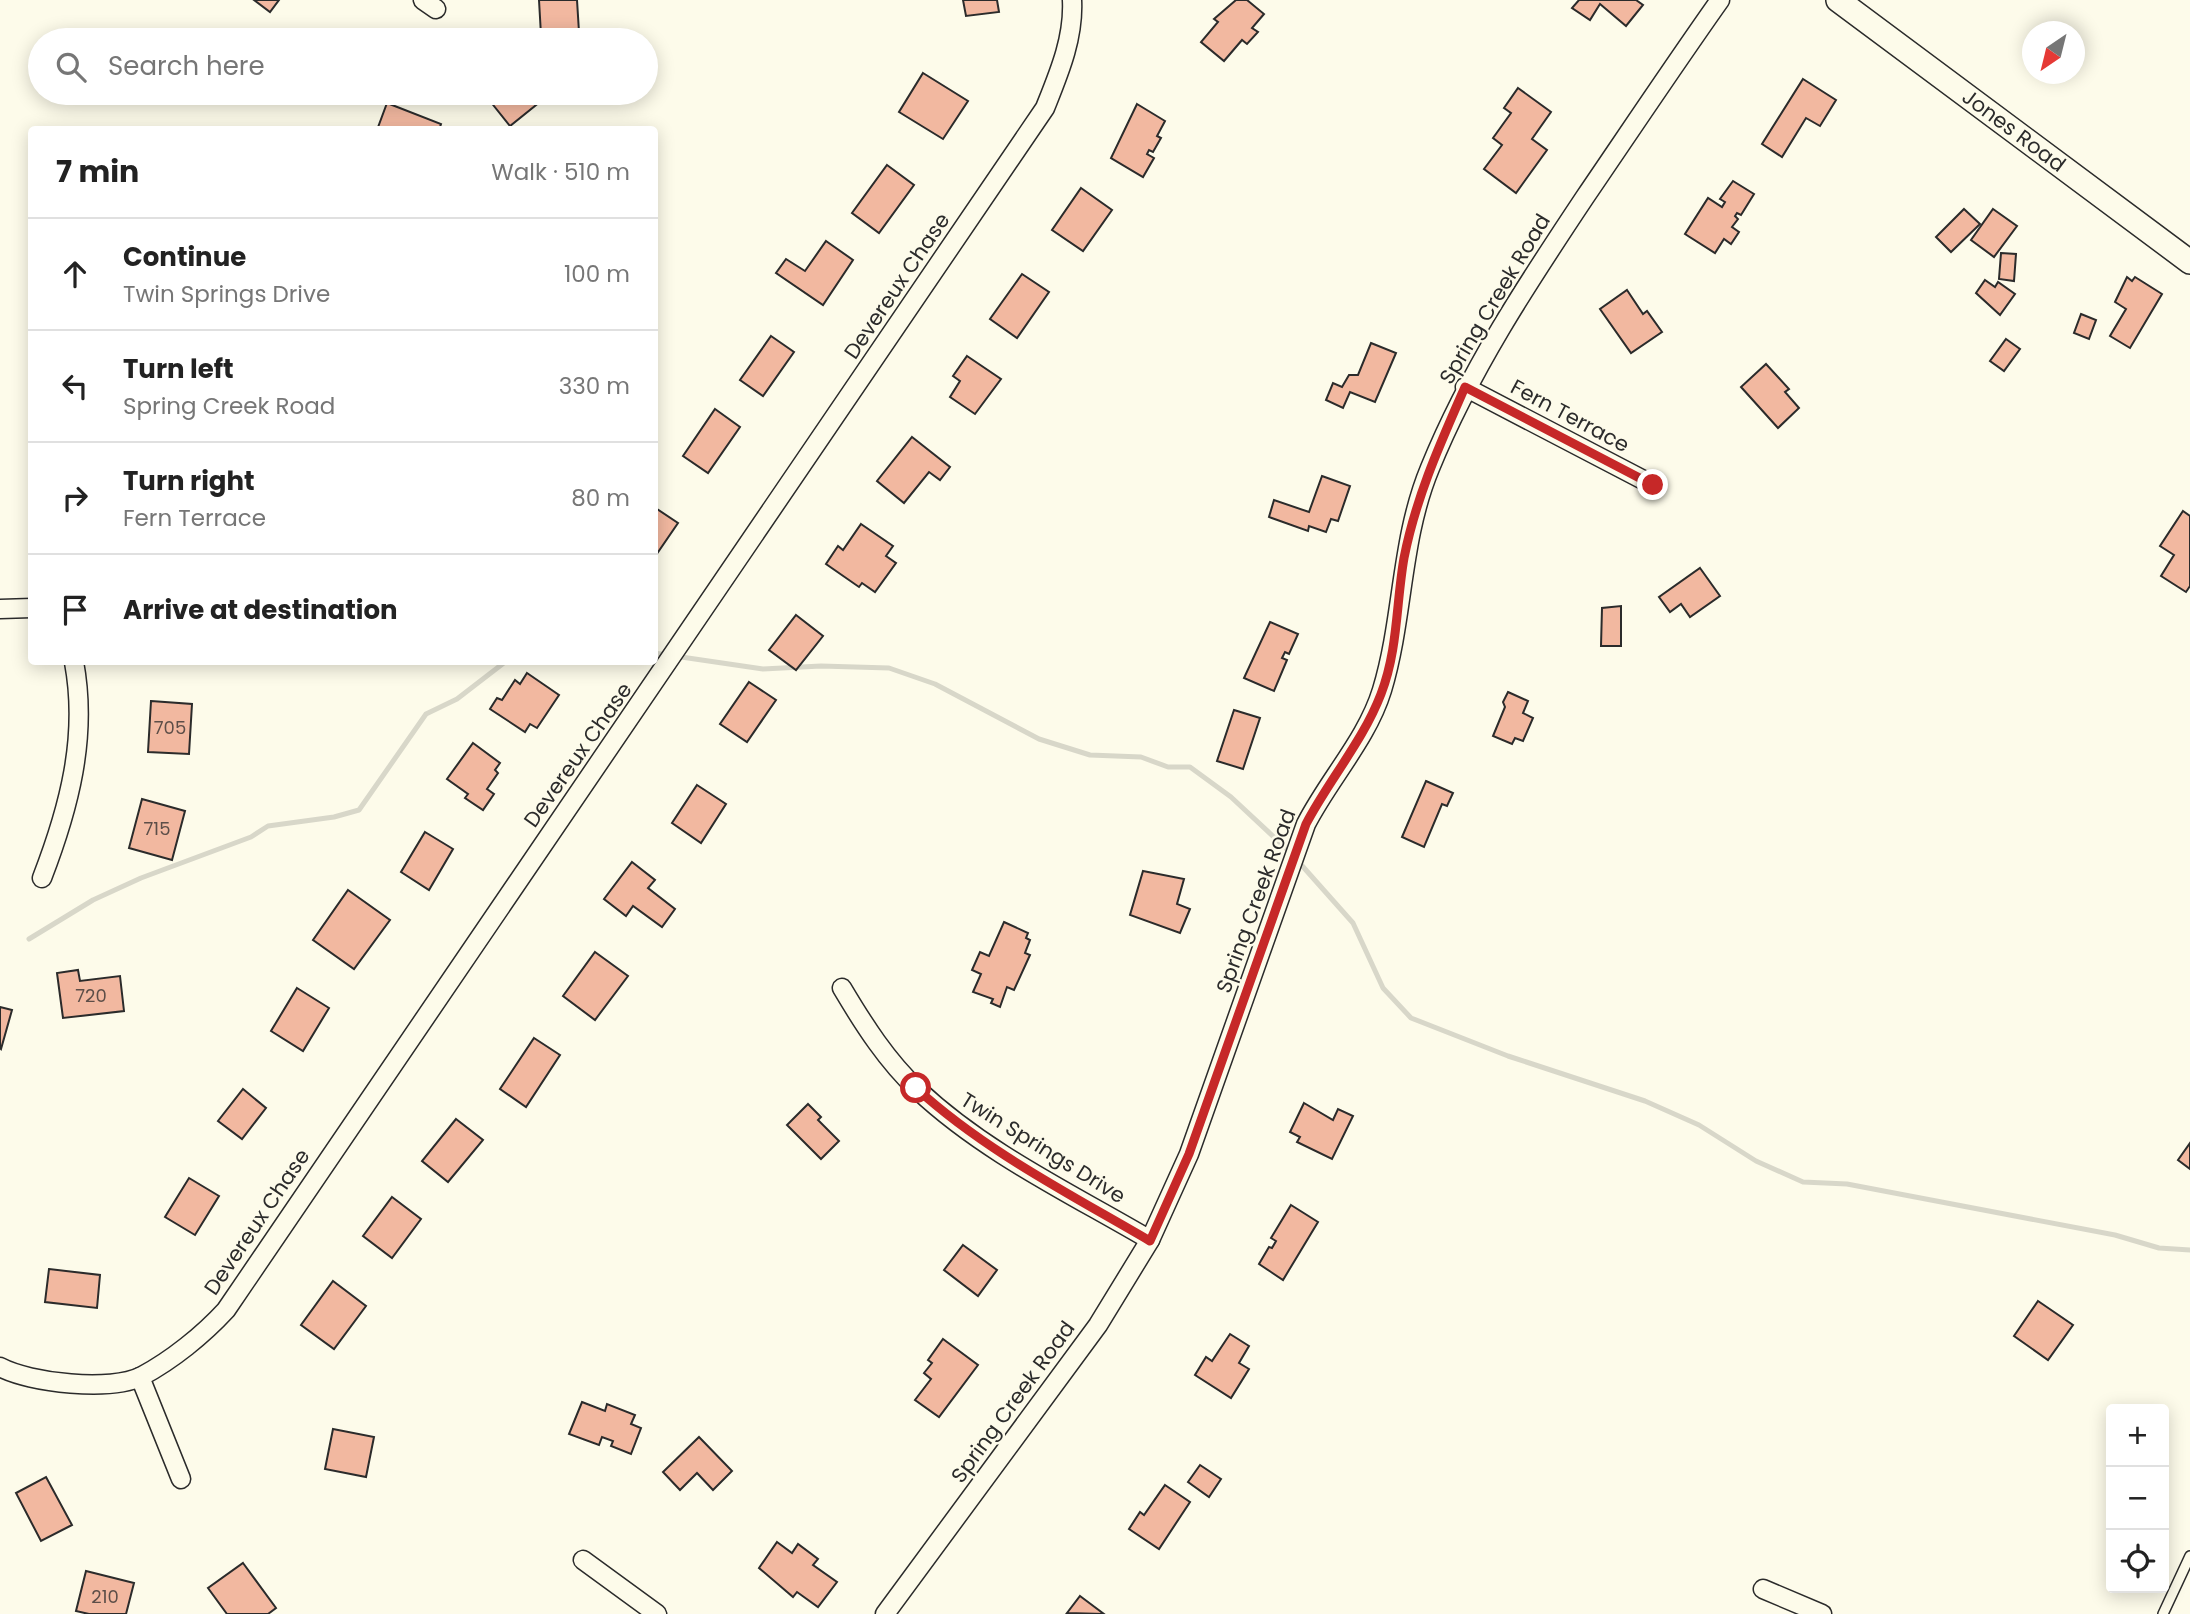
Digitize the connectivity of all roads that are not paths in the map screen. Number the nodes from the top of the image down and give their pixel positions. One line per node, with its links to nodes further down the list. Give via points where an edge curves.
1 (1072, 0): 14 (street, Devereux Chase, via 1062,67 1045,108 226,1310 208,1329)
2 (1720, 0): 5 (street, Spring Creek Road, via 1515,303)
3 (1838, 0): 4 (street, Jones Road)
4 (2190, 262)
5 (1465, 387): 6 (street, Fern Terrace); 12 (street, Spring Creek Road, via 1413,515 1395,642 1381,693 1364,730 1306,824 1189,1154)
6 (1653, 485)
7 (28, 608): 8 (street)
8 (0, 609)
9 (74, 665): 10 (street, via 80,712 77,757 61,827)
10 (42, 878)
11 (842, 988): 12 (street, Twin Springs Drive, via 888,1057 947,1116 992,1148)
12 (1150, 1241): 20 (street, Spring Creek Road, via 1098,1325)
13 (0, 1367): 14 (street, Devereux Chase, via 49,1382 97,1385)
14 (140, 1377): 15 (street)
15 (181, 1479)
16 (2190, 1556): 22 (lane)
17 (583, 1560): 19 (street)
18 (1763, 1589): 21 (street)
19 (657, 1614)
20 (884, 1614)
21 (1822, 1614)
22 (2162, 1614)

